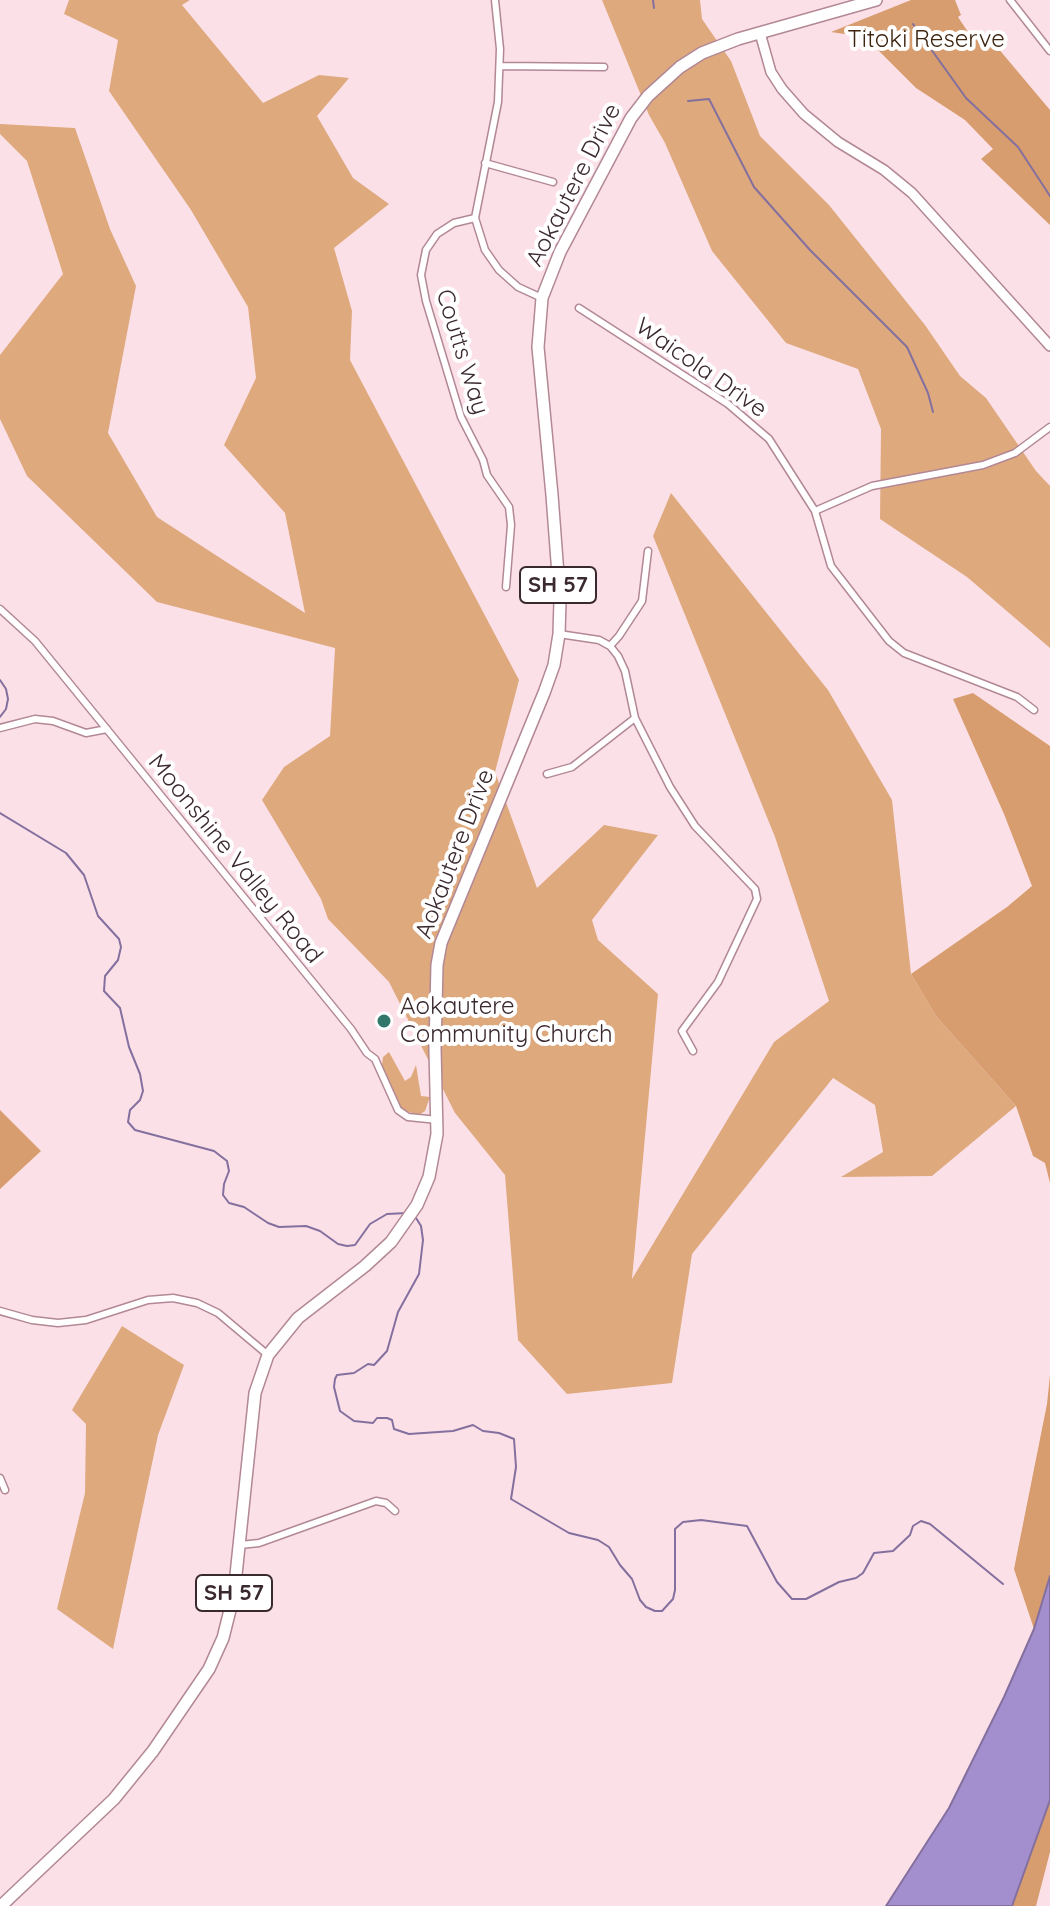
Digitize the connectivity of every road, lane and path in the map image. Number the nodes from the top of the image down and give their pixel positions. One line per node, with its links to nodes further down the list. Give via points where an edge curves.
1 (495, 0): 6 (street)
2 (876, 0): 4 (highway, Aokautere Drive / SH 57)
3 (1010, 0): 5 (street)
4 (760, 33): 11 (highway, Aokautere Drive / SH 57, via 702,53 663,81 640,106 570,233); 13 (street, via 771,72 804,114 912,193)
5 (1050, 51)
6 (500, 66): 7 (street); 8 (street)
7 (604, 67)
8 (485, 163): 9 (street); 10 (street)
9 (553, 182)
10 (475, 218): 11 (street, via 485,250 499,270); 17 (street, Coutts Way, via 437,234 426,250 421,275 461,417 511,516)
11 (542, 298): 19 (highway, Aokautere Drive / SH 57, via 538,367)
12 (579, 308): 15 (street, Waicola Drive, via 728,404 769,439)
13 (1050, 346)
14 (1050, 427): 15 (street, via 1015,453 983,465 872,486)
15 (815, 511): 21 (street, Waicola Drive, via 831,566 889,641 904,653 1017,697)
16 (648, 551): 20 (street, via 642,601)
17 (506, 587)
18 (0, 609): 24 (street, Moonshine Valley Road, via 35,641)
19 (559, 634): 20 (street); 27 (highway, Aokautere Drive / SH 57, via 544,693 441,943 435,1036)
20 (610, 646): 22 (street, via 625,671)
21 (1034, 710)
22 (635, 718): 25 (street, via 572,767); 26 (street, via 695,826 755,889 757,899 718,982 682,1031)
23 (0, 728): 24 (street, via 35,719 86,733)
24 (107, 729): 27 (street, Moonshine Valley Road, via 375,1059 398,1110 408,1117)
25 (547, 774)
26 (693, 1051)
27 (438, 1120): 29 (highway, Aokautere Drive / SH 57, via 433,1162 408,1220 380,1253 298,1318)
28 (0, 1311): 29 (street, via 58,1323 173,1298 218,1313)
29 (268, 1355): 33 (highway, Aokautere Drive / SH 57, via 255,1393)
30 (0, 1478): 31 (street)
31 (5, 1490)
32 (395, 1511): 33 (street, via 376,1501)
33 (240, 1545): 34 (highway, Aokautere Drive / SH 57, via 227,1625 200,1684 114,1799)
34 (1, 1906)

